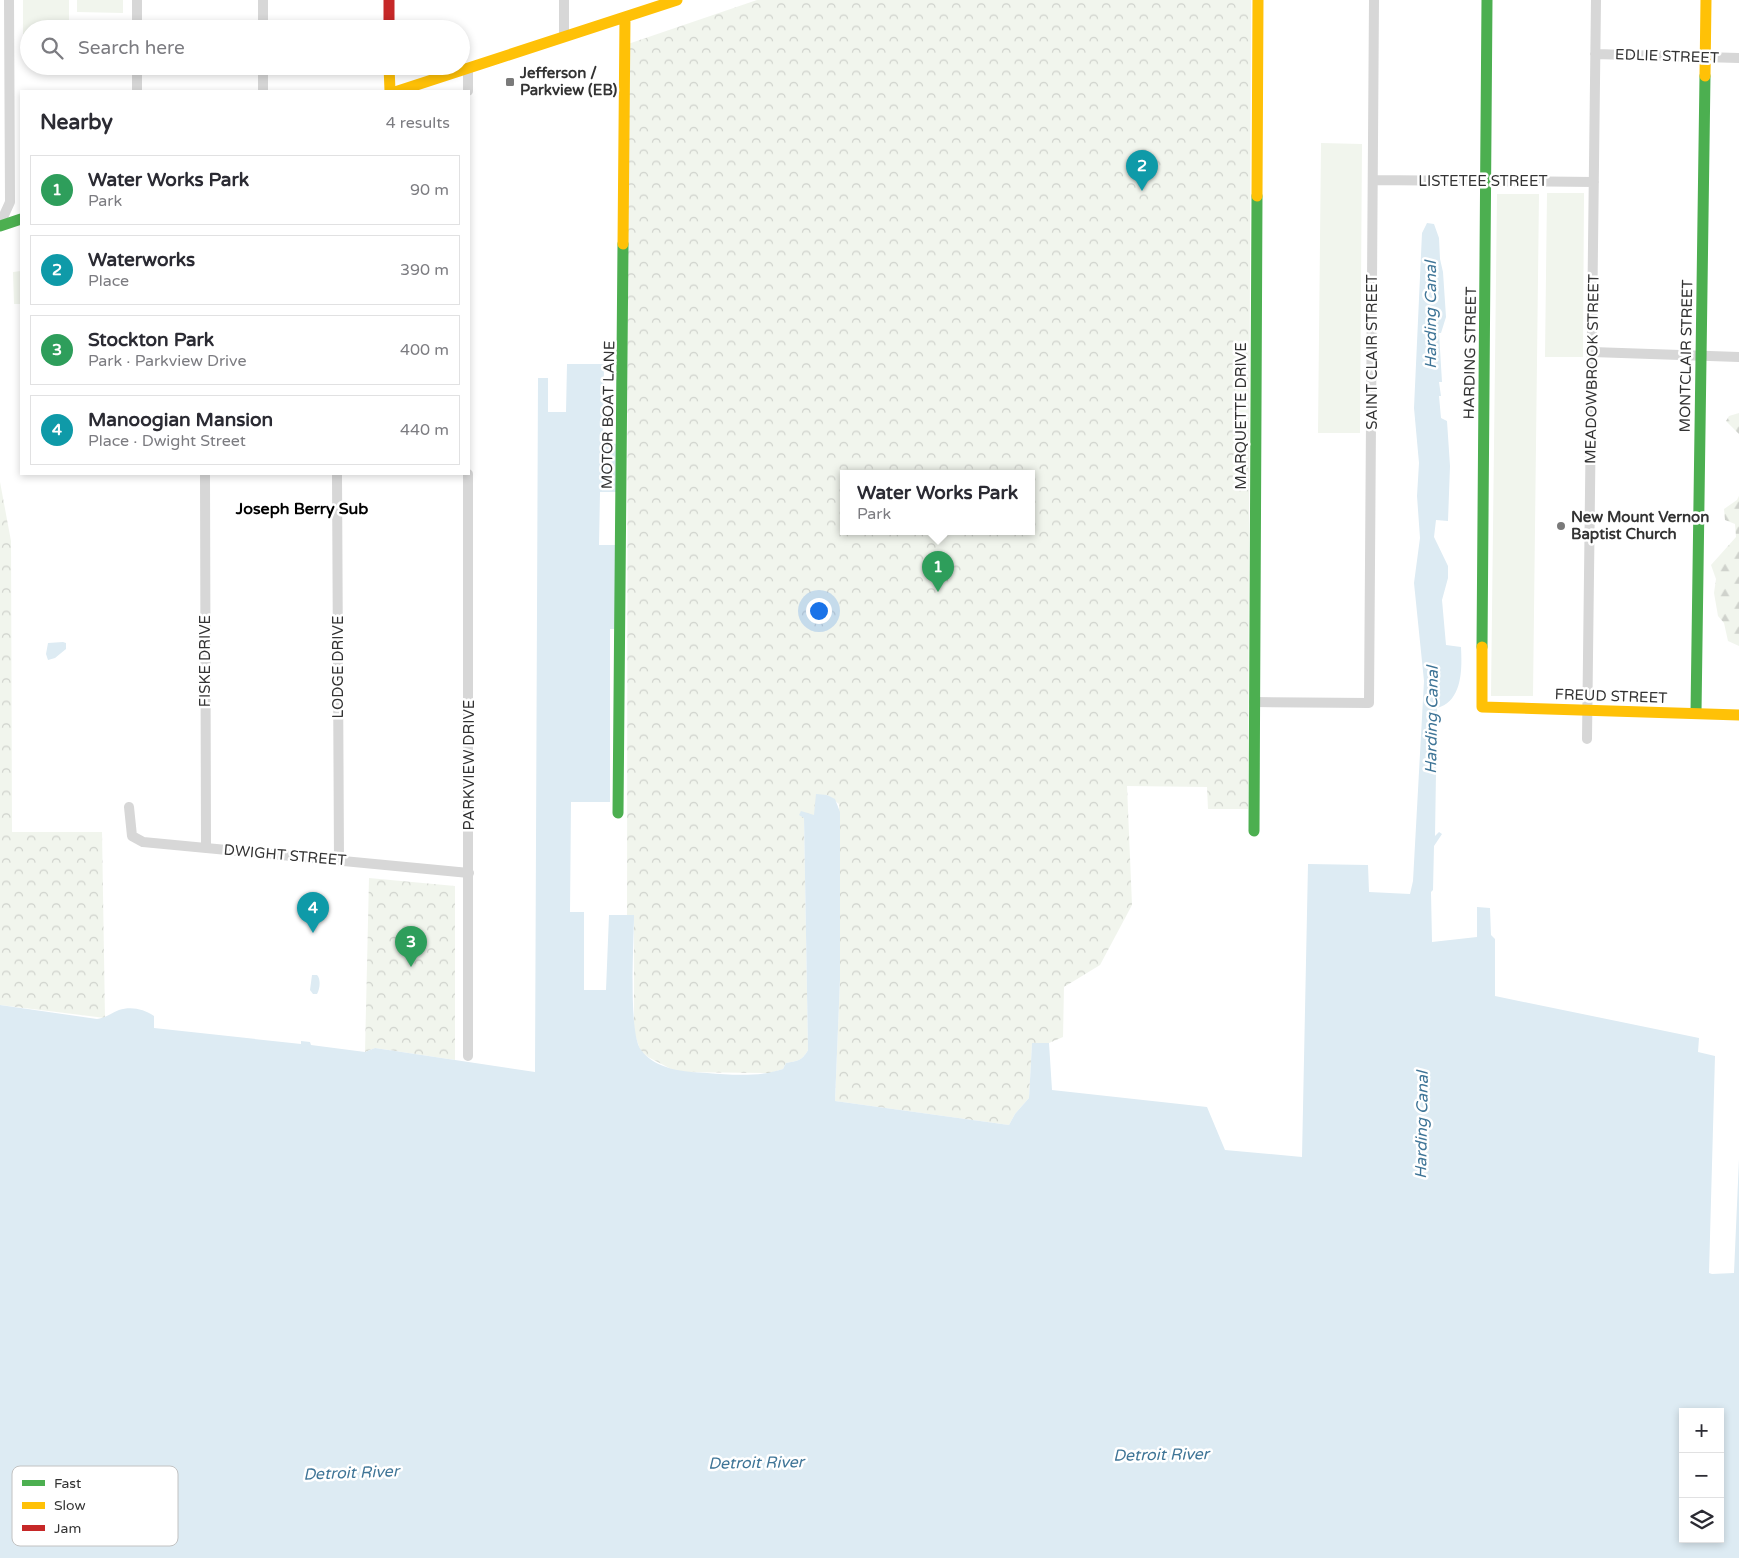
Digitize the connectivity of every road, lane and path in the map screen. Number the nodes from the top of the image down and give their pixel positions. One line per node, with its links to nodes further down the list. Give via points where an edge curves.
1 (9, 0): 35 (street, via 10,202)
2 (137, 0): 13 (street)
3 (263, 0): 14 (street)
4 (389, 0): 15 (street)
5 (564, 0): 16 (street)
6 (677, 0): 12 (street)
7 (1258, 0): 42 (street, MARQUETTE DRIVE)
8 (1374, 0): 31 (street, SAINT CLAIR STREET)
9 (1487, 0): 32 (street, HARDING STREET)
10 (1596, 0): 17 (street, MEADOWBROOK STREET)
11 (1706, 0): 18 (street, MONTCLAIR STREET)
12 (625, 17): 16 (street); 49 (street, MOTOR BOAT LANE)
13 (137, 20)
14 (263, 20)
15 (389, 20)
16 (564, 36): 20 (street)
17 (1595, 54): 18 (street, EDLIE STREET); 33 (street, MEADOWBROOK STREET)
18 (1705, 57): 19 (street, EDLIE STREET); 37 (street, MONTCLAIR STREET)
19 (1739, 58)
20 (470, 67)
21 (137, 75): 26 (street)
22 (263, 75): 27 (street)
23 (390, 75): 28 (street)
24 (447, 75): 29 (street)
25 (468, 75): 30 (street)
26 (137, 90)
27 (264, 90)
28 (390, 90)
29 (401, 90)
30 (468, 90)
31 (1373, 180): 32 (street, LISTETEE STREET); 42 (street, SAINT CLAIR STREET, via 1370,703)
32 (1486, 181): 33 (street, LISTETEE STREET); 43 (street, HARDING STREET)
33 (1594, 182): 36 (street, MEADOWBROOK STREET)
34 (20, 219): 35 (street)
35 (0, 225)
36 (1592, 352): 37 (street); 44 (street, MEADOWBROOK STREET)
37 (1702, 356): 38 (street); 45 (street, MONTCLAIR STREET)
38 (1739, 357)
39 (205, 475): 51 (street, FISKE DRIVE)
40 (338, 475): 52 (street, LODGE DRIVE)
41 (468, 475): 53 (street, PARKVIEW DRIVE)
42 (1254, 702): 50 (street, MARQUETTE DRIVE)
43 (1482, 707): 44 (street, FREUD STREET)
44 (1588, 711): 45 (street, FREUD STREET); 47 (street, MEADOWBROOK STREET)
45 (1696, 713): 46 (street, FREUD STREET)
46 (1739, 715)
47 (1587, 739)
48 (129, 807): 51 (street, DWIGHT STREET, via 130,830 137,841)
49 (618, 813)
50 (1254, 831)
51 (206, 848): 52 (street, DWIGHT STREET)
52 (339, 860): 53 (street, DWIGHT STREET)
53 (469, 873): 54 (street, PARKVIEW DRIVE)
54 (468, 1056)

